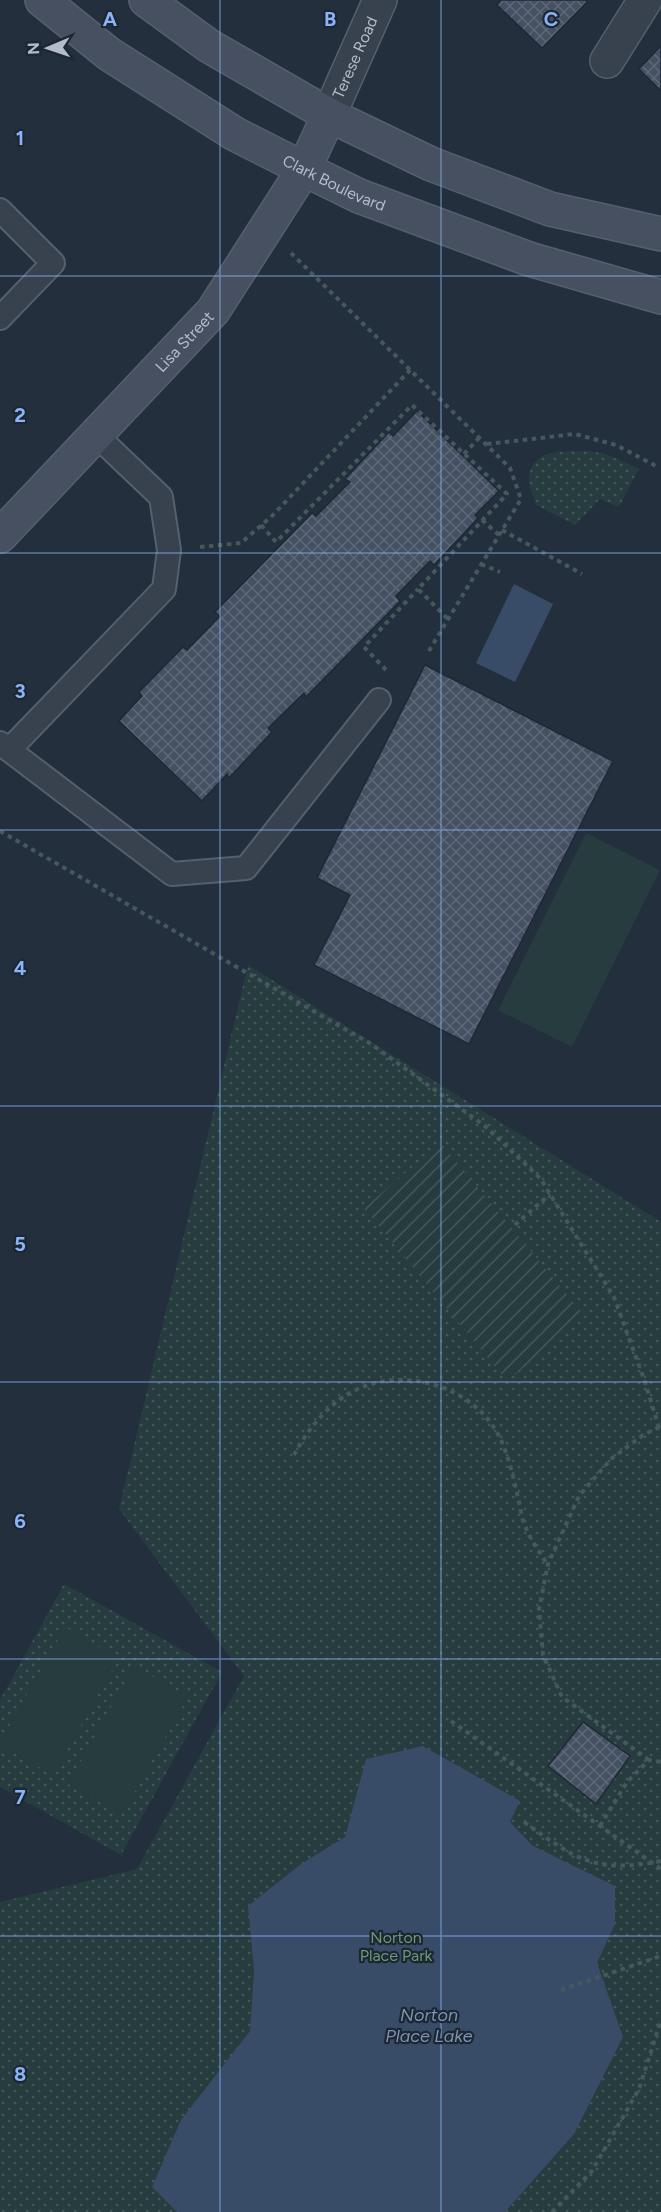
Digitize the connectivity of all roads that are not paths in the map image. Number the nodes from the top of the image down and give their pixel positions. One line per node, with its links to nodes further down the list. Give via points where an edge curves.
1 (42, 0): 7 (street, Clark Boulevard, via 109,54 235,134)
2 (146, 0): 6 (street, via 210,46)
3 (380, 0): 6 (street, Terese Road)
4 (645, 0): 5 (street)
5 (607, 61)
6 (329, 115): 7 (street, Lisa Street); 9 (street, via 431,164 550,209)
7 (304, 169): 10 (street, Clark Boulevard, via 359,196 529,259); 12 (street, Lisa Street, via 213,311)
8 (0, 210): 11 (lane, via 53,263)
9 (661, 234)
10 (661, 297)
11 (0, 318)
12 (96, 435): 13 (street, Lisa Street); 15 (lane, via 161,497 169,550 164,589)
13 (0, 536)
14 (379, 700): 15 (lane, via 246,868 172,874)
15 (4, 747)

